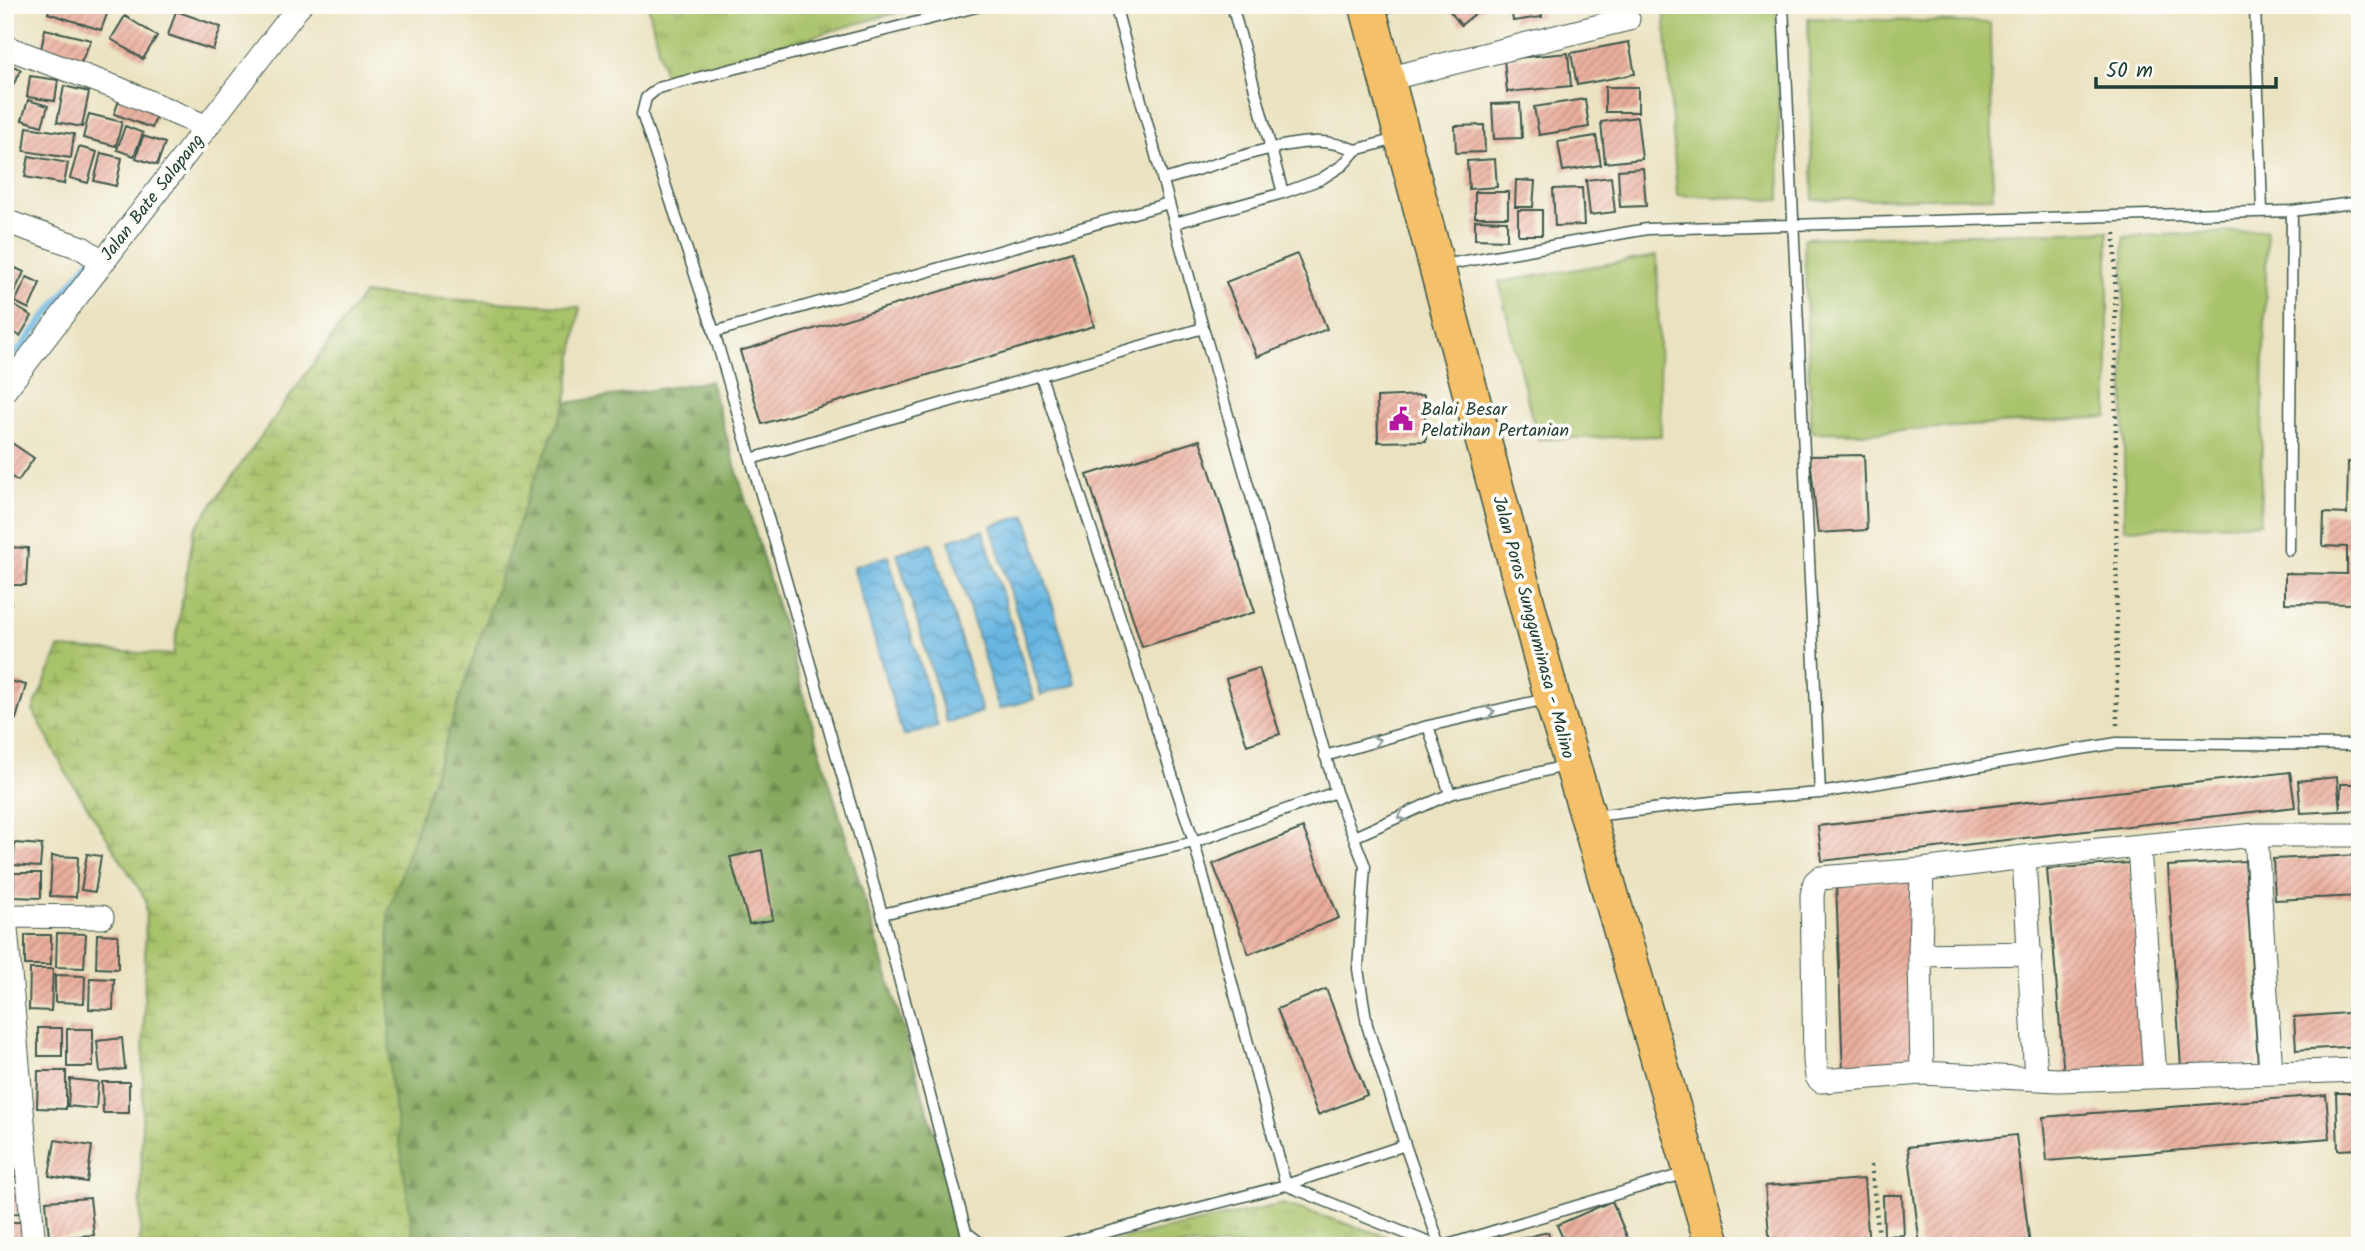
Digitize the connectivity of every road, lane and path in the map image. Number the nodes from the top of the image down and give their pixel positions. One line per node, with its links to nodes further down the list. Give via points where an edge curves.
1 (300, 5): 11 (street, Jalan Bate Salapang)
2 (984, 5): 28 (lane, via 658,88 646,98 642,114)
3 (1115, 5): 15 (lane)
4 (1232, 5): 13 (lane)
5 (1367, 5): 10 (main road, Jalan Poros Sungguminasa - Malino)
6 (1783, 5): 24 (lane)
7 (2255, 5): 19 (lane)
8 (1628, 19): 10 (street)
9 (5, 47): 11 (street)
10 (1387, 79): 12 (main road, Jalan Poros Sungguminasa - Malino)
11 (198, 122): 25 (street, Jalan Bate Salapang)
12 (1402, 138): 14 (lane); 26 (main road, Jalan Poros Sungguminasa - Malino)
13 (1270, 150): 14 (lane, via 1312,142); 15 (lane); 16 (lane)
14 (1356, 150): 16 (lane, via 1321,179)
15 (1163, 180): 18 (lane)
16 (1283, 193): 23 (lane)
17 (2360, 202): 20 (lane)
18 (1169, 203): 23 (lane); 28 (lane)
19 (2262, 211): 20 (lane); 21 (lane)
20 (2292, 211): 32 (lane)
21 (2115, 215): 24 (lane); 35 (path)
22 (5, 221): 25 (street)
23 (1175, 223): 27 (lane)
24 (1794, 226): 26 (lane, via 1647,229); 40 (lane)
25 (93, 255): 30 (street, Jalan Bate Salapang)
26 (1436, 266): 33 (main road, Jalan Poros Sungguminasa - Malino)
27 (1203, 328): 29 (lane); 37 (lane)
28 (714, 332): 31 (lane)
29 (1041, 376): 31 (lane); 46 (lane)
30 (5, 390)
31 (751, 459): 50 (lane)
32 (2289, 551)
33 (1552, 698): 34 (lane, one-way to 33); 38 (main road, Jalan Poros Sungguminasa - Malino)
34 (1428, 726): 37 (lane, one-way to 34); 41 (lane)
35 (2117, 743): 36 (lane); 40 (lane)
36 (2360, 746)
37 (1325, 756): 39 (lane)
38 (1572, 764): 41 (lane); 42 (main road, Jalan Poros Sungguminasa - Malino)
39 (1336, 792): 45 (lane); 46 (lane)
40 (1820, 793): 42 (lane)
41 (1450, 794): 45 (lane, one-way to 45)
42 (1588, 817): 62 (main road, Jalan Poros Sungguminasa - Malino)
43 (2256, 835): 44 (street); 47 (street); 57 (street)
44 (2360, 835)
45 (1354, 837): 60 (lane, via 1364,866 1358,969 1367,1025)
46 (1194, 842): 50 (lane); 63 (lane)
47 (2138, 848): 48 (street); 58 (street)
48 (2024, 857): 49 (street); 53 (street)
49 (1922, 870): 54 (street); 56 (street, via 1820,878 1812,895 1817,1077 1825,1082)
50 (882, 914): 65 (lane, via 966,1232)
51 (5, 916): 52 (street); 64 (street)
52 (102, 917)
53 (2030, 953): 54 (street); 59 (street)
54 (1920, 955): 56 (street)
55 (2360, 1070): 57 (street)
56 (1922, 1073): 59 (street)
57 (2271, 1073): 58 (street)
58 (2155, 1077): 59 (street)
59 (2036, 1079)
60 (1405, 1145): 63 (lane); 67 (lane)
61 (1871, 1165): 69 (path)
62 (1690, 1172): 67 (lane); 68 (main road, Jalan Poros Sungguminasa - Malino)
63 (1286, 1185): 66 (lane); 67 (lane)
64 (33, 1246)
65 (984, 1246)
66 (1054, 1246)
67 (1440, 1246)
68 (1713, 1246)
69 (1880, 1246)

